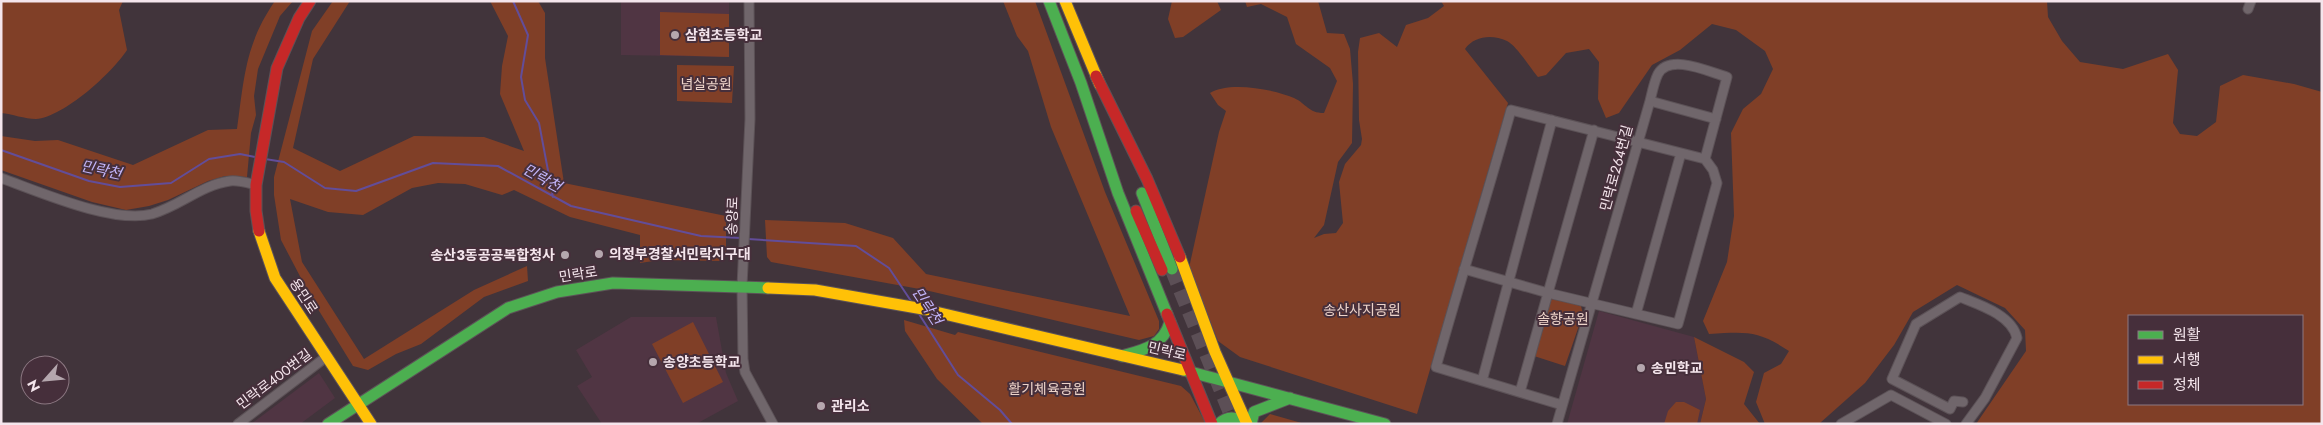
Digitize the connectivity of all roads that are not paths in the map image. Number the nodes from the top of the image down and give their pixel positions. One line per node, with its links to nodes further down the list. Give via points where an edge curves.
1 (310, 1): 14 (main road, 용민로, via 298,18 277,68)
2 (749, 1): 19 (street, 송양로, via 750,111)
3 (1048, 1): 17 (main road)
4 (1068, 5): 5 (main road)
5 (1096, 76): 15 (main road, via 1147,179); 17 (main road)
6 (1650, 101): 7 (street); 7 (street, 민락로264번길, via 1658,74 1665,66 1678,63 1727,77); 10 (street, 민락로264번길)
7 (1716, 119): 12 (street, 민락로264번길)
8 (1552, 120): 9 (street); 16 (street, via 1511,110); 18 (street)
9 (1594, 130): 10 (street); 20 (street)
10 (1638, 141): 11 (street); 21 (street, 민락로264번길)
11 (1681, 153): 12 (street); 22 (street)
12 (1705, 159): 22 (street, via 1717,183 1678,324)
13 (1, 178): 14 (street, via 121,216 151,214 178,204 207,187 232,181)
14 (256, 185): 25 (main road, 용민로, via 260,235 275,278)
15 (1179, 255): 17 (main road, via 1178,271 1173,277 1162,280); 28 (main road)
16 (1464, 269): 18 (street); 27 (street, via 1436,367)
17 (1162, 271): 23 (main road)
18 (1509, 282): 20 (street); 27 (street)
19 (742, 286): 24 (main road, 민락로, via 815,290 868,299); 32 (main road, 민락로, via 613,283 557,292 508,308); 37 (street, 송양로, via 743,359 746,372)
20 (1548, 293): 21 (street); 29 (street)
21 (1591, 304): 22 (street); 33 (street, 민락로264번길)
22 (1636, 314)
23 (1170, 322): 24 (main road, via 1163,340); 26 (main road)
24 (1122, 356): 26 (main road, 민락로)
25 (326, 357): 32 (main road, 용민로); 34 (street, 민락로400번길)
26 (1190, 372): 28 (main road, 민락로); 38 (main road)
27 (1482, 382): 29 (street)
28 (1230, 383): 30 (main road, 민락로); 40 (main road)
29 (1520, 392): 33 (street)
30 (1290, 398): 41 (main road, via 1254,412); 42 (main road, 민락로)
31 (1964, 402): 46 (street, via 1954,401 1950,409 1892,379 1916,324 1960,297 1995,312 2015,330 2017,338 1986,398)
32 (358, 403): 35 (main road, 민락로); 36 (main road, 용민로)
33 (1562, 405): 43 (street, 민락로264번길)
34 (238, 424)
35 (328, 424)
36 (370, 424)
37 (773, 424)
38 (1212, 424)
39 (1219, 424): 40 (main road, via 1235,418)
40 (1245, 424)
41 (1251, 424)
42 (1385, 424)
43 (1557, 424)
44 (1841, 424): 45 (street, via 1890,395)
45 (1946, 424)
46 (1966, 424)

